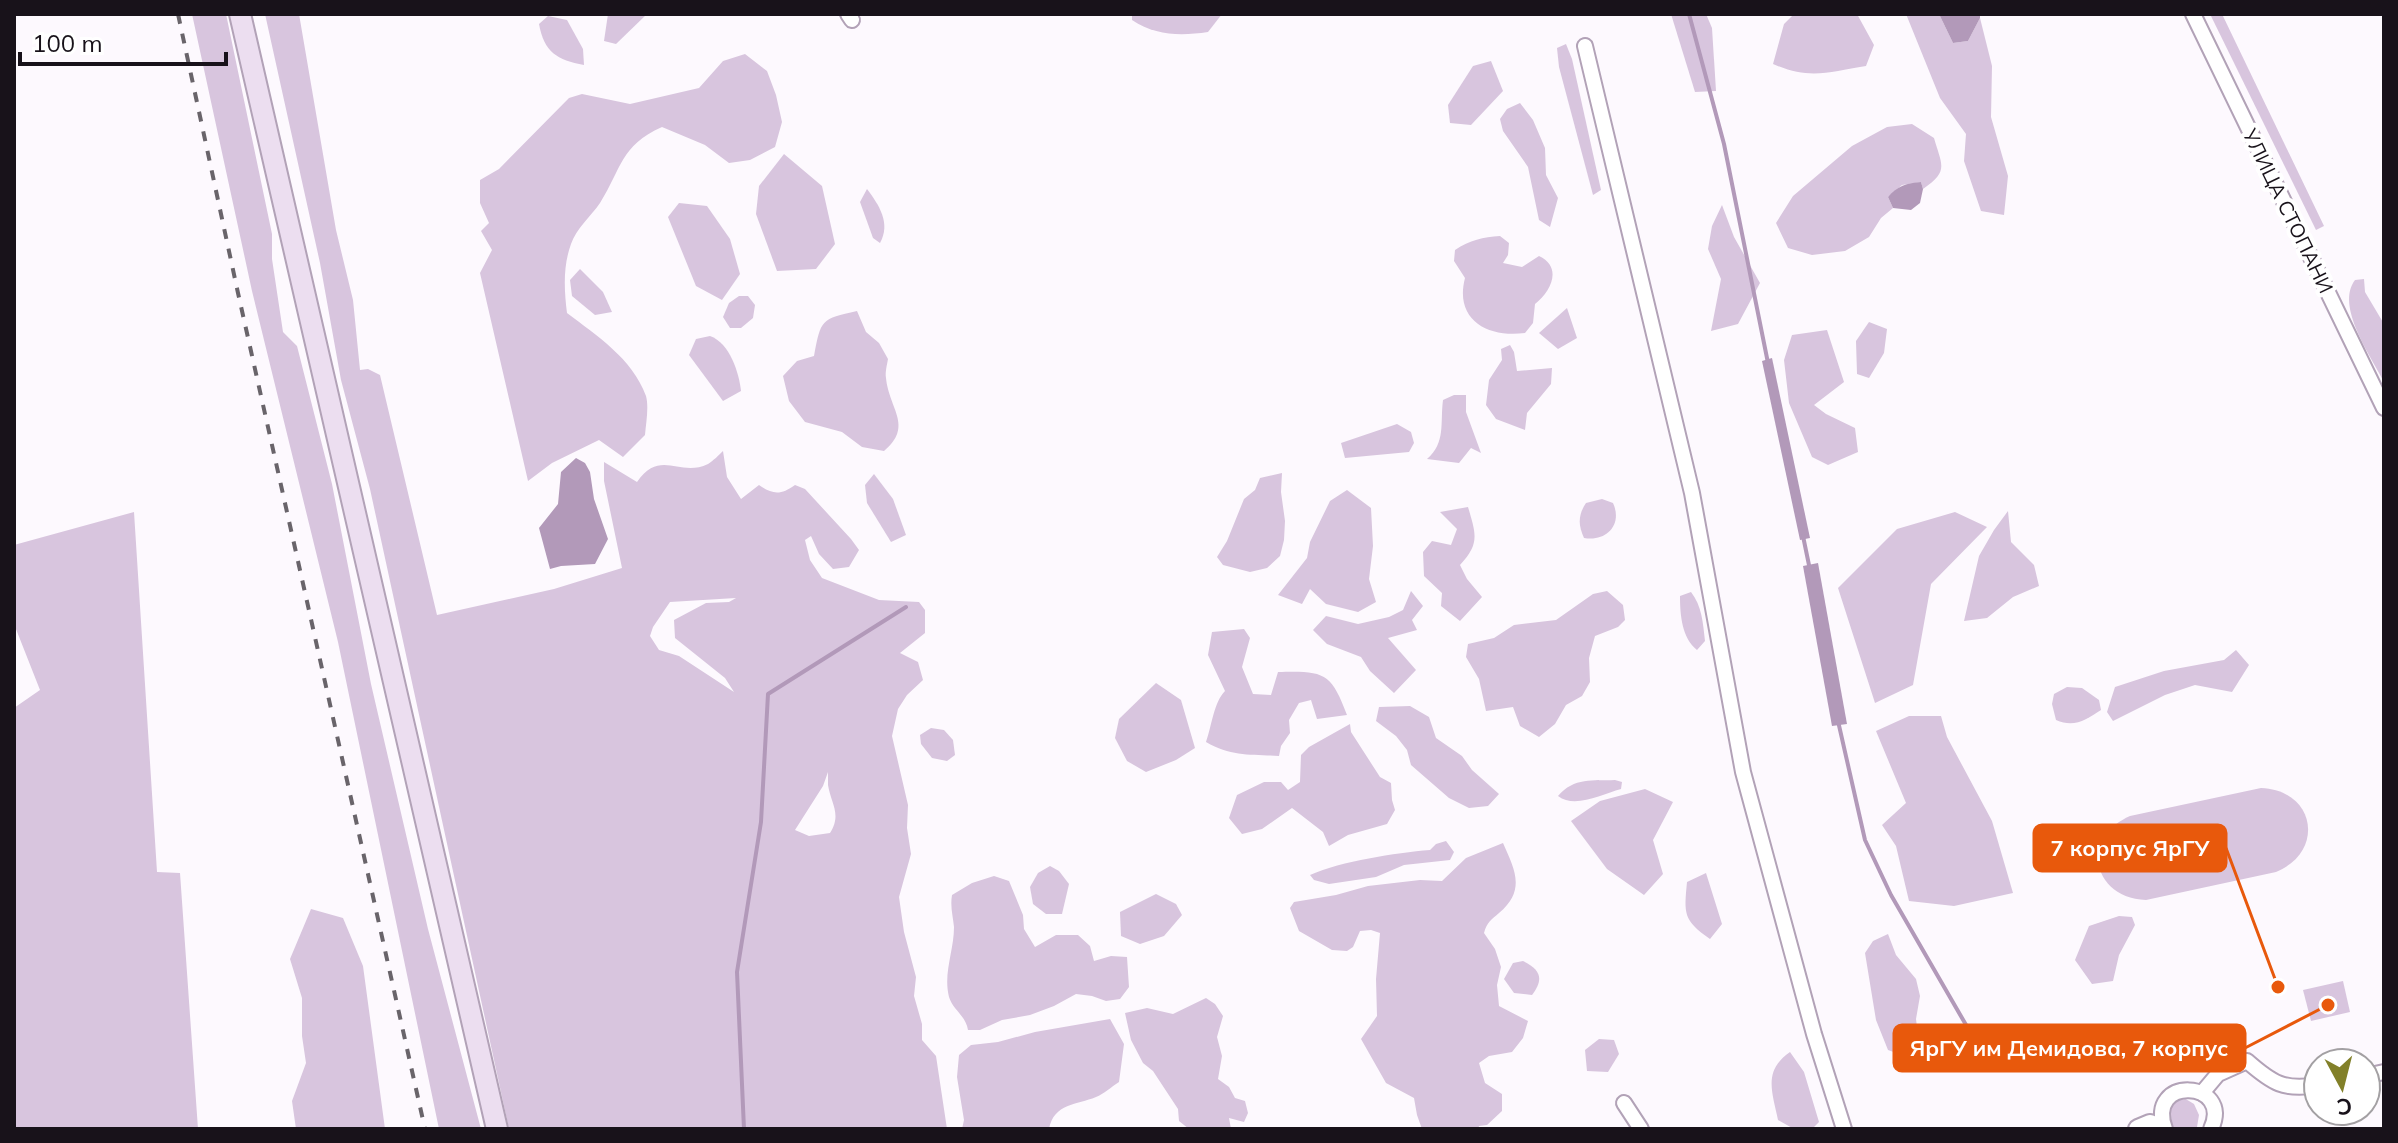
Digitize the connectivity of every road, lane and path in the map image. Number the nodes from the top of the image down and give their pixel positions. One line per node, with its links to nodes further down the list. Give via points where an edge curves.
1 (240, 14): 9 (main road)
2 (2193, 14): 4 (street, УЛИЦА СТОПАНИ)
3 (1585, 46): 11 (street, via 1692,493 1743,772)
4 (2384, 408)
5 (2302, 1088): 6 (street, via 2265,1077 2247,1061 2218,1074)
6 (2202, 1093): 8 (street, via 2176,1092); 12 (street, via 2213,1106)
7 (1624, 1103): 10 (street)
8 (2155, 1125)
9 (497, 1129)
10 (1641, 1129)
11 (1844, 1129)
12 (2211, 1129)

